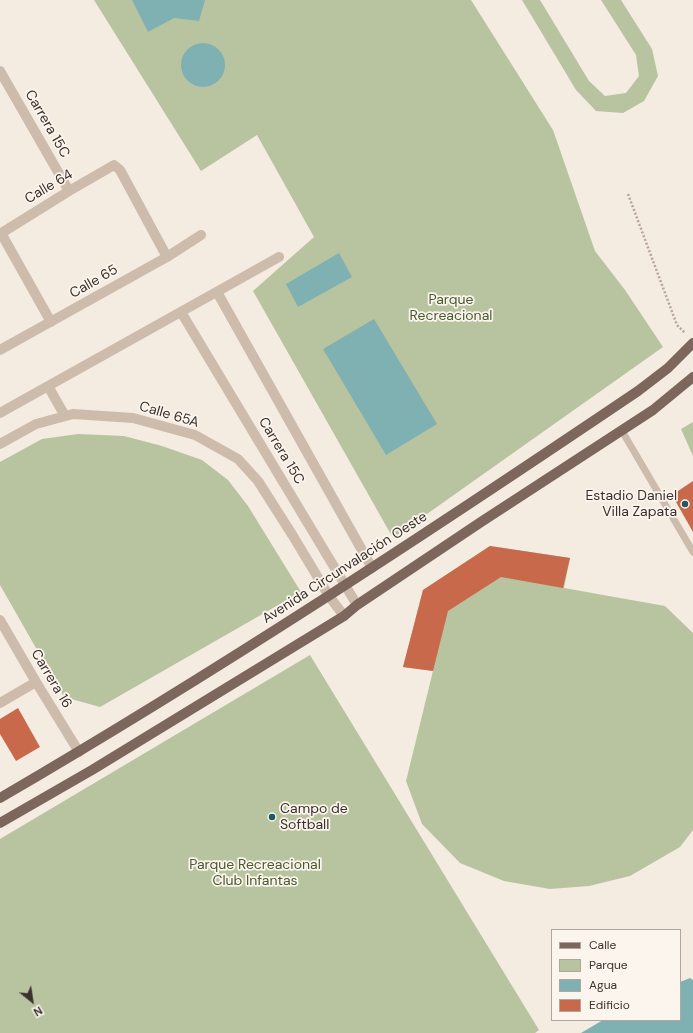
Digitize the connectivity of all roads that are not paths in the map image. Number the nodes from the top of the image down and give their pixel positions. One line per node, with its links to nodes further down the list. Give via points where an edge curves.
1 (0, 71): 2 (street, Carrera 15C)
2 (69, 191): 3 (street, Calle 64); 5 (street, Calle 64, via 114,165 120,170)
3 (1, 234): 9 (street)
4 (201, 235): 5 (street, Calle 65)
5 (167, 257): 9 (street, Calle 65)
6 (279, 257): 7 (street)
7 (217, 292): 8 (street); 19 (street, Carrera 15C)
8 (181, 312): 13 (street); 20 (street, Carrera 15C)
9 (52, 322): 11 (street, Calle 65)
10 (690, 339): 19 (main road, Avenida Circunvalación Oeste, via 668,368 638,391)
11 (0, 350)
12 (693, 377): 16 (main road, via 653,410)
13 (48, 386): 14 (street); 15 (street)
14 (0, 413)
15 (65, 416): 17 (street, Calle 65A, via 36,424); 21 (street, Calle 65A, via 73,414 133,418 195,435 238,459 258,482)
16 (622, 430): 18 (lane); 22 (main road)
17 (0, 444)
18 (693, 552)
19 (372, 568): 20 (main road, Avenida Circunvalación Oeste)
20 (346, 585): 21 (main road, Avenida Circunvalación Oeste); 22 (street, Carrera 15C)
21 (329, 596): 23 (street, Calle 65A); 27 (main road, Avenida Circunvalación Oeste)
22 (357, 605): 23 (main road)
23 (344, 616): 29 (main road, via 92,770)
24 (0, 620): 25 (street, Carrera 16)
25 (36, 682): 26 (street); 27 (street, Carrera 16)
26 (0, 703)
27 (79, 752): 28 (main road, Avenida Circunvalación Oeste)
28 (0, 798)
29 (0, 823)

